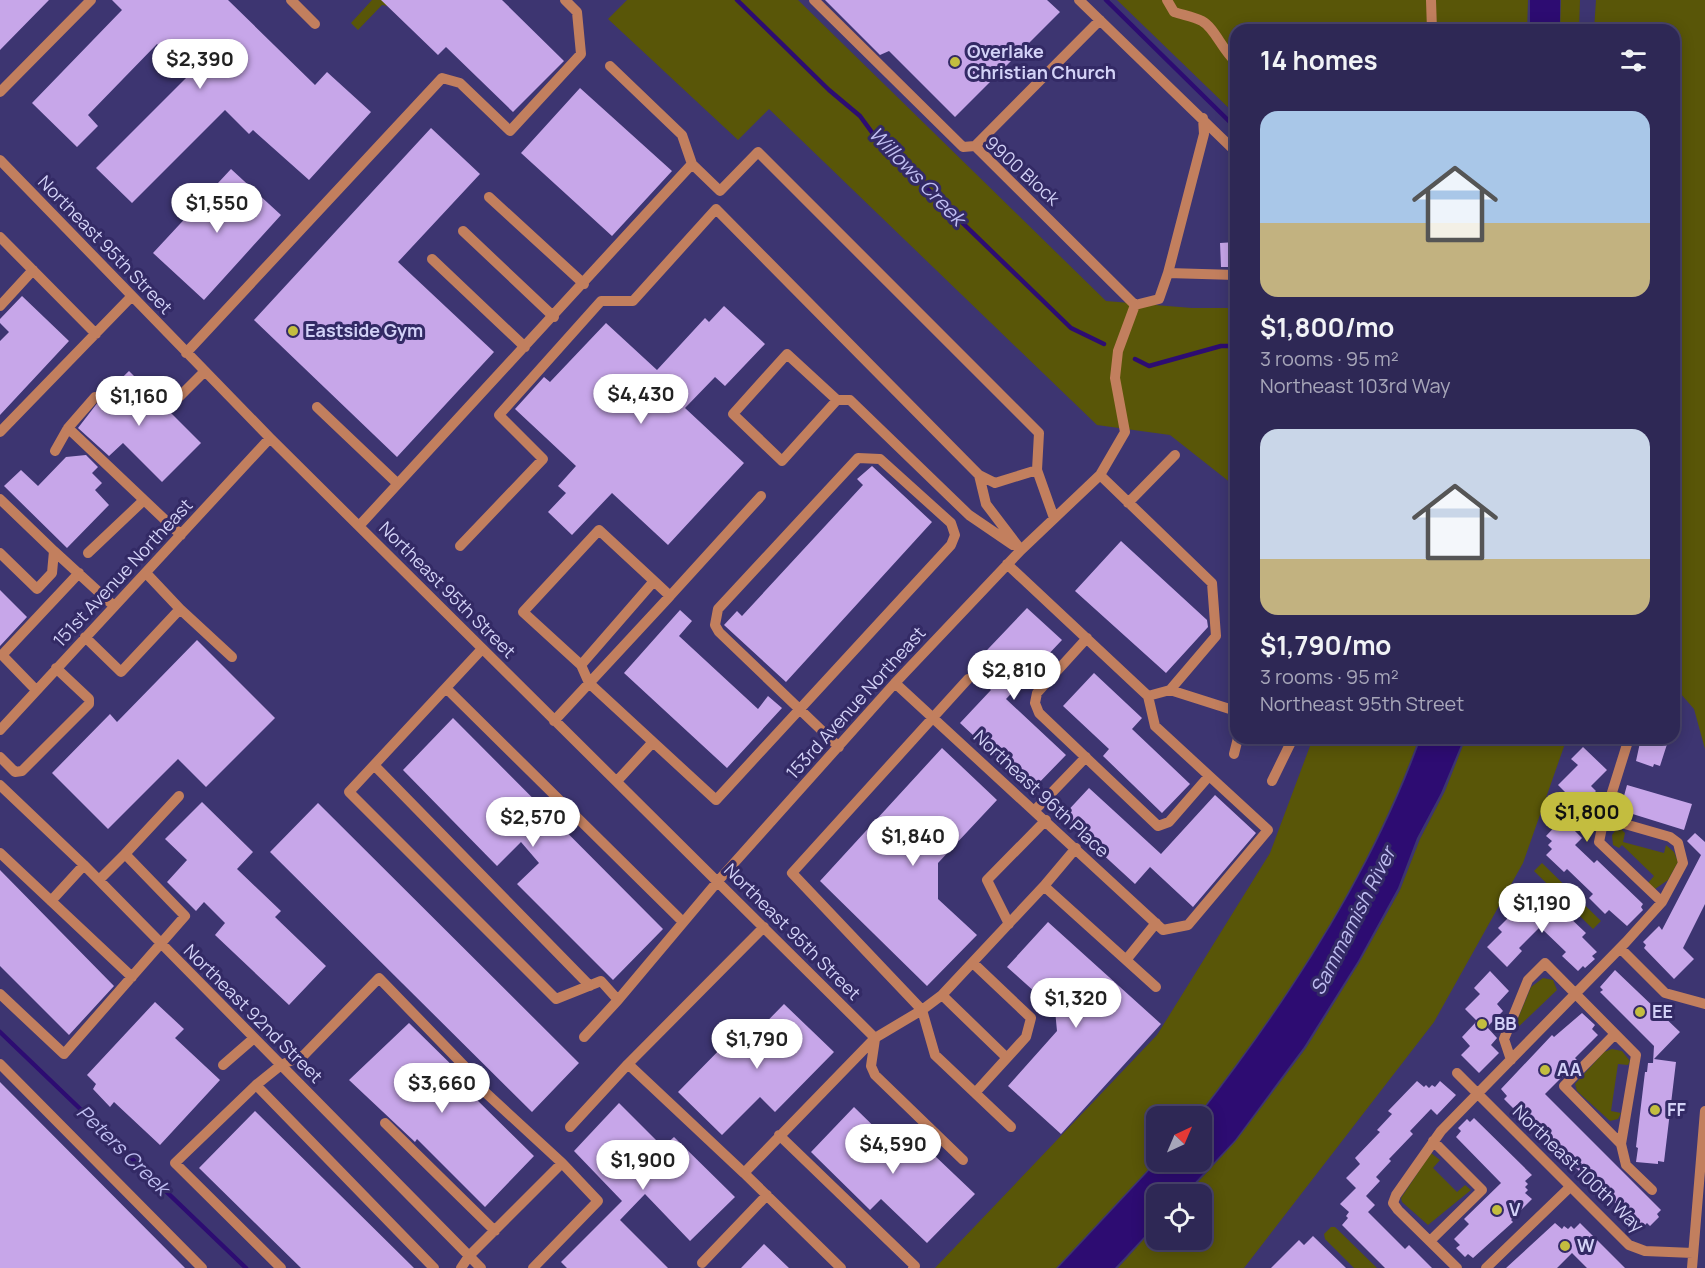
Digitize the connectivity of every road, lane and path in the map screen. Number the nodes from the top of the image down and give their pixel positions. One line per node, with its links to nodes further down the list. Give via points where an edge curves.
1 (90, 0): 13 (street)
2 (291, 0): 9 (street)
3 (565, 0): 35 (street, via 577,12 581,54 510,131 460,83 442,78)
4 (814, 0): 15 (street, 9900 Block, via 963,147)
5 (1079, 0): 8 (street)
6 (1167, 0): 11 (street, via 1174,12 1203,21)
7 (1431, 0): 10 (street)
8 (1100, 20): 14 (street); 15 (street)
9 (315, 24)
10 (1432, 24)
11 (1230, 56)
12 (610, 66): 17 (street, via 682,135)
13 (0, 92)
14 (1203, 118): 16 (street); 26 (street, via 1204,134)
15 (975, 146): 30 (street, 9900 Block)
16 (1230, 146)
17 (693, 164): 19 (street); 28 (street)
18 (2, 165): 29 (street, Northeast 95th Street)
19 (720, 190): 21 (street); 46 (street, via 758,152 1039,433)
20 (489, 197): 28 (street)
21 (716, 209): 47 (street); 57 (street, via 633,301 601,301 499,415 543,459)
22 (463, 231): 32 (street)
23 (0, 237): 25 (street)
24 (432, 259): 34 (street)
25 (33, 270): 31 (street); 33 (street)
26 (1168, 273): 27 (street); 30 (street, via 1159,299)
27 (1230, 275)
28 (585, 284): 32 (street)
29 (131, 297): 33 (street); 35 (street, Northeast 95th Street)
30 (1135, 305): 48 (street, 153rd Avenue Northeast, via 1118,351 1115,378 1125,432)
31 (0, 306)
32 (554, 317): 34 (street)
33 (96, 334): 42 (street)
34 (525, 348): 49 (street)
35 (186, 353): 36 (street, Northeast 95th Street)
36 (204, 372): 39 (street); 43 (street, Northeast 95th Street)
37 (94, 397): 41 (street)
38 (837, 400): 38 (street, via 787,354 733,414 782,461); 58 (street, via 850,400 969,515)
39 (175, 401)
40 (317, 407): 49 (street)
41 (68, 428): 44 (street); 52 (street)
42 (0, 432)
43 (270, 438): 55 (street, Northeast 95th Street); 56 (street, 151st Avenue Northeast)
44 (55, 451)
45 (1175, 455): 53 (street)
46 (1037, 470): 47 (street, via 995,483); 54 (street)
47 (979, 475): 58 (street, via 986,504)
48 (1100, 476): 53 (street); 54 (street, 153rd Avenue Northeast)
49 (397, 483): 55 (street)
50 (760, 496): 66 (street)
51 (0, 499): 59 (street)
52 (144, 500): 56 (street); 61 (street)
53 (1128, 503): 80 (street, via 1212,583 1216,636)
54 (1054, 518): 58 (street, 153rd Avenue Northeast)
55 (359, 526): 71 (street, Northeast 95th Street)
56 (181, 535): 64 (street, 151st Avenue Northeast)
57 (460, 546)
58 (1021, 550): 62 (street, 153rd Avenue Northeast)
59 (54, 551): 60 (street, via 52,573 37,590); 63 (street)
60 (0, 553)
61 (88, 553)
62 (1008, 564): 70 (street); 77 (street, 153rd Avenue Northeast)
63 (79, 573): 67 (street); 79 (street, via 2,655)
64 (146, 573): 67 (street, 151st Avenue Northeast); 68 (street)
65 (654, 581): 66 (street); 73 (street); 73 (street, via 599,530 524,612)
66 (670, 596): 76 (street)
67 (114, 606): 69 (street, 151st Avenue Northeast)
68 (180, 609): 69 (street, via 121,672); 72 (street)
69 (85, 638): 74 (street, 151st Avenue Northeast)
70 (1087, 638): 81 (street); 93 (street, via 1035,697 1039,713)
71 (482, 649): 78 (street); 85 (street, Northeast 95th Street)
72 (232, 657)
73 (581, 665): 76 (street)
74 (56, 669): 79 (street, 151st Avenue Northeast); 94 (street, via 89,699 89,704 22,771 15,772)
75 (968, 679): 84 (street)
76 (589, 682): 85 (street); 87 (street)
77 (895, 683): 84 (street, Northeast 96th Place); 91 (street, 153rd Avenue Northeast)
78 (446, 688): 95 (street); 113 (street)
79 (36, 690): 86 (street, 151st Avenue Northeast)
80 (1170, 690): 81 (street); 82 (street)
81 (1148, 696): 96 (street, via 1155,726)
82 (1230, 709)
83 (800, 710): 83 (street, via 951,545 955,535 951,523 880,459 858,458 718,609 715,626 719,632); 87 (street, via 716,800); 91 (street)
84 (934, 719): 101 (street, Northeast 96th Place); 129 (street, via 792,873)
85 (554, 721): 98 (street, Northeast 95th Street)
86 (0, 730)
87 (653, 742): 98 (street)
88 (1236, 744): 92 (street)
89 (1290, 744): 97 (street)
90 (1627, 744): 102 (street)
91 (838, 747): 109 (street, 153rd Avenue Northeast)
92 (1234, 754)
93 (1086, 757): 96 (street, via 1158,826 1169,822); 101 (street)
94 (0, 758)
95 (374, 765): 122 (street); 122 (street, via 349,792 556,999)
96 (1209, 777): 115 (street, via 1268,830 1188,925)
97 (1272, 781)
98 (617, 782): 109 (street, Northeast 95th Street)
99 (0, 785): 107 (street, Northeast 92nd Street)
100 (179, 796): 106 (street)
101 (1035, 810): 103 (street, Northeast 96th Place)
102 (1604, 818): 112 (street, via 1599,842); 112 (street, via 1670,837 1678,843 1683,863)
103 (1046, 820): 104 (street, Northeast 96th Place); 114 (street, via 987,880)
104 (1076, 848): 110 (street); 115 (street, Northeast 96th Place)
105 (0, 853): 111 (street)
106 (125, 854): 108 (street); 117 (street, via 185,916)
107 (84, 865): 108 (street, Northeast 92nd Street); 111 (street)
108 (99, 880): 117 (street, Northeast 92nd Street)
109 (718, 881): 113 (street, 153rd Avenue Northeast); 116 (street, Northeast 95th Street)
110 (1044, 886): 114 (street); 119 (street)
111 (51, 901): 121 (street)
112 (1662, 902): 118 (street)
113 (683, 922): 127 (street, 153rd Avenue Northeast)
114 (1009, 924): 120 (street)
115 (1160, 926): 119 (street)
116 (764, 927): 133 (street, Northeast 95th Street); 137 (street)
117 (160, 942): 121 (street); 132 (street, Northeast 92nd Street)
118 (1620, 948): 125 (street); 128 (street, via 1665,993)
119 (1126, 960): 123 (street)
120 (972, 963): 126 (street); 134 (street, via 1031,1018 1026,1037)
121 (132, 976): 124 (street, via 64,1054)
122 (590, 986): 127 (street, via 602,981)
123 (1156, 987)
124 (0, 994)
125 (1575, 994): 130 (street); 135 (street); 135 (street, via 1545,963 1528,980 1504,1039)
126 (942, 995): 129 (street); 134 (street)
127 (618, 1000): 131 (street, 153rd Avenue Northeast)
128 (1705, 1004)
129 (922, 1010): 133 (street); 142 (street, via 935,1055)
130 (1616, 1035): 150 (street, via 1636,1055); 150 (street, via 1564,1086)
131 (584, 1037)
132 (255, 1038): 138 (street); 139 (street, Northeast 92nd Street)
133 (875, 1038): 148 (street); 151 (street, via 871,1066 875,1075)
134 (1007, 1058): 142 (street)
135 (1511, 1060): 143 (street)
136 (0, 1064): 162 (street)
137 (628, 1064): 147 (street); 153 (street)
138 (223, 1065)
139 (281, 1065): 141 (street); 152 (street, via 304,1055 379,978 486,1092); 160 (street, Northeast 92nd Street)
140 (1457, 1073): 143 (street, Northeast 100th Way)
141 (256, 1085): 163 (street, via 175,1163); 164 (street)
142 (975, 1093): 146 (street)
143 (1476, 1093): 149 (street); 154 (street, Northeast 100th Way)
144 (1705, 1111): 159 (street)
145 (385, 1123): 157 (street)
146 (1011, 1126)
147 (570, 1127)
148 (779, 1135): 153 (street); 169 (street)
149 (1433, 1141): 158 (street, via 1393,1203); 158 (street, via 1482,1190)
150 (1622, 1144): 155 (street, via 1626,1165)
151 (963, 1160)
152 (562, 1163): 157 (street); 167 (street, via 598,1201)
153 (744, 1173): 156 (street)
154 (1570, 1187): 159 (street, Northeast 100th Way, via 1629,1245 1645,1251); 171 (street)
155 (1652, 1190)
156 (767, 1195): 161 (street); 168 (street)
157 (495, 1231): 160 (street)
158 (1430, 1241): 170 (street)
159 (1693, 1253): 172 (street)
160 (469, 1256): 165 (street); 166 (street, Northeast 92nd Street)
161 (702, 1263)
162 (202, 1268)
163 (280, 1268)
164 (434, 1268)
165 (461, 1268)
166 (481, 1268)
167 (533, 1268)
168 (841, 1268)
169 (913, 1268)
170 (1457, 1268)
171 (1486, 1268)
172 (1692, 1268)

